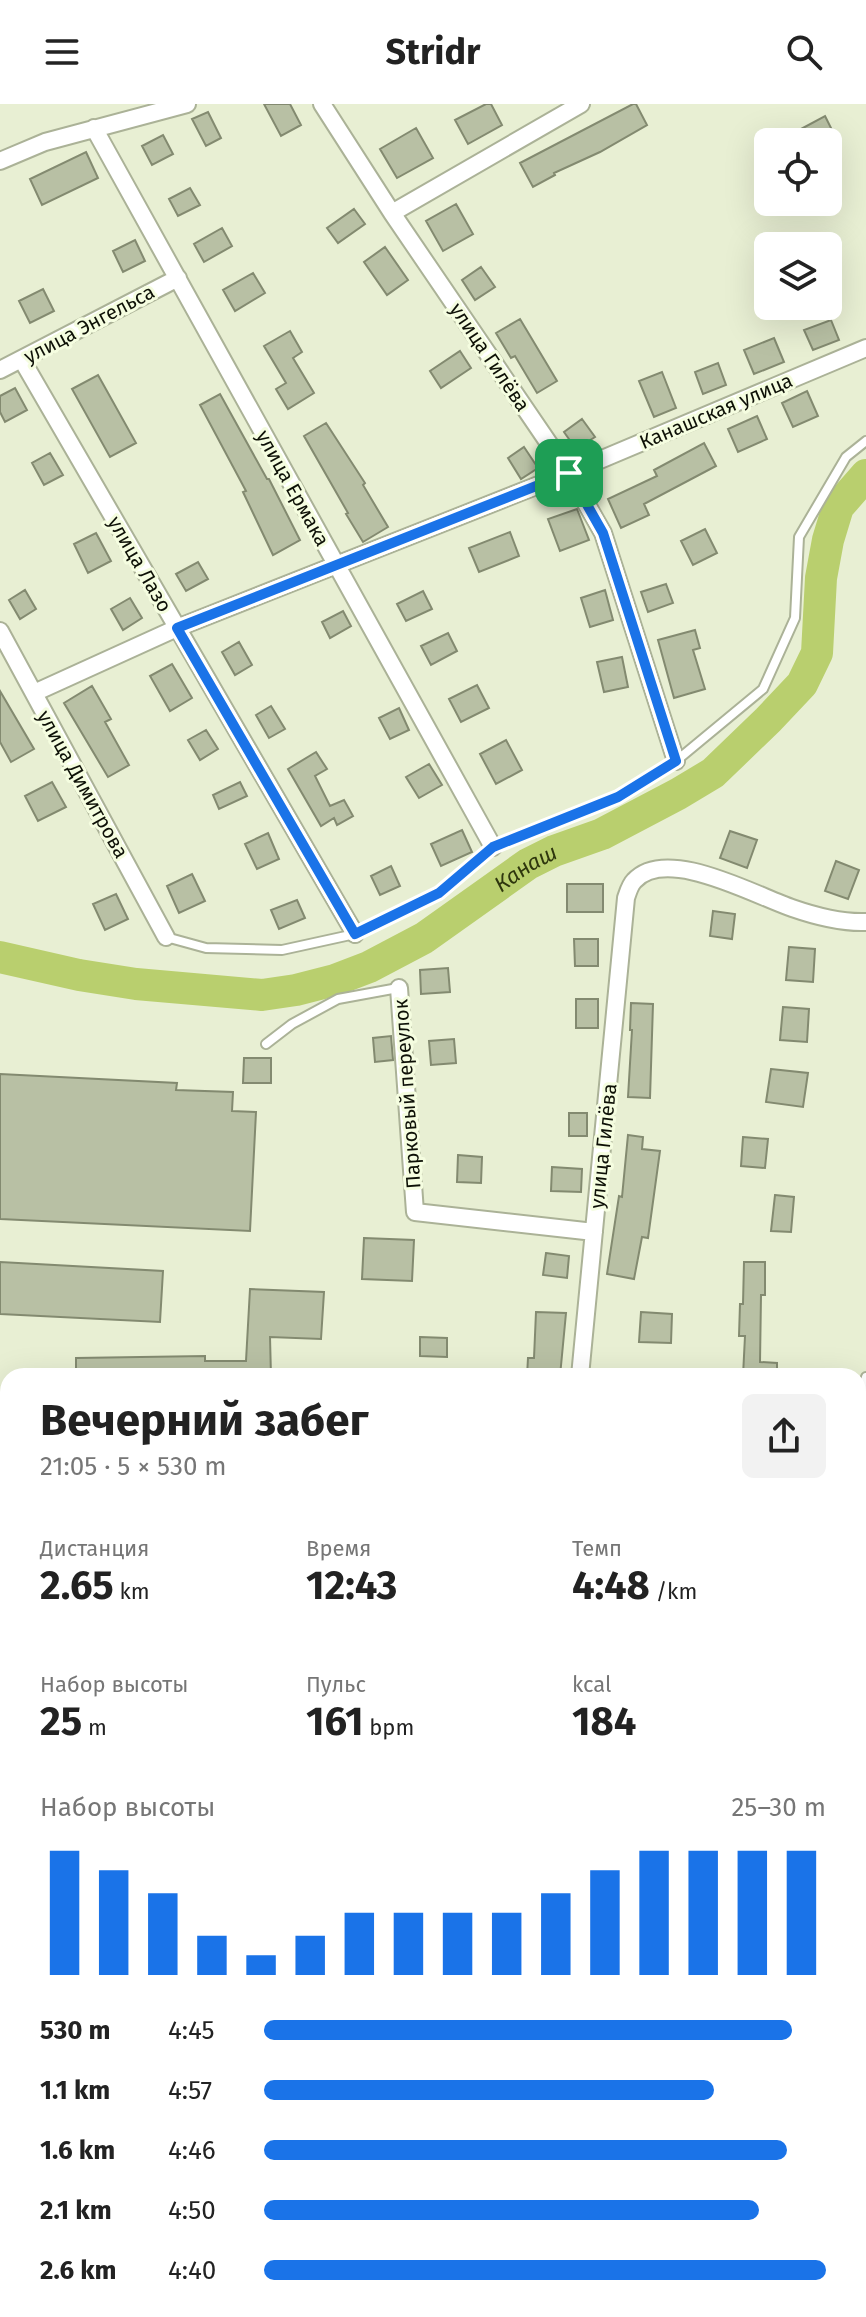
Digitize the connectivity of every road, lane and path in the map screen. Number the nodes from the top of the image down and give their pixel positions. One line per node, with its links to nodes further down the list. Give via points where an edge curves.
1 (187, 104): 4 (street)
2 (322, 104): 6 (street, улица Гилёва)
3 (581, 104): 6 (street)
4 (94, 128): 5 (street); 7 (street, улица Ермака)
5 (0, 161)
6 (392, 213): 12 (street, улица Гилёва)
7 (178, 278): 9 (street, улица Энгельса); 13 (street, улица Ермака)
8 (866, 348): 12 (street, Канашская улица)
9 (22, 360): 10 (street, улица Энгельса); 14 (street, улица Лазо)
10 (0, 370)
11 (866, 441): 17 (lane, via 846,457 799,537 795,618 763,689)
12 (569, 473): 13 (street, Канашская улица); 17 (street, улица Гилёва, via 603,533)
13 (336, 565): 14 (street, Канашская улица); 18 (street, улица Ермака)
14 (177, 628): 16 (street, Канашская улица); 20 (street, улица Лазо)
15 (0, 631): 16 (street, улица Димитрова)
16 (34, 693): 21 (street, улица Димитрова)
17 (676, 761): 18 (lane, via 618,797)
18 (493, 847): 20 (lane, via 439,893)
19 (866, 922): 24 (street, улица Гилёва, via 829,919 719,878 663,867 632,882 626,898)
20 (355, 934): 21 (lane, via 282,950 206,948)
21 (166, 937)
22 (399, 988): 23 (lane, via 338,999); 24 (street, Парковый переулок, via 415,1212)
23 (266, 1044)
24 (594, 1232): 25 (street, улица Гилёва)
25 (581, 1368)

